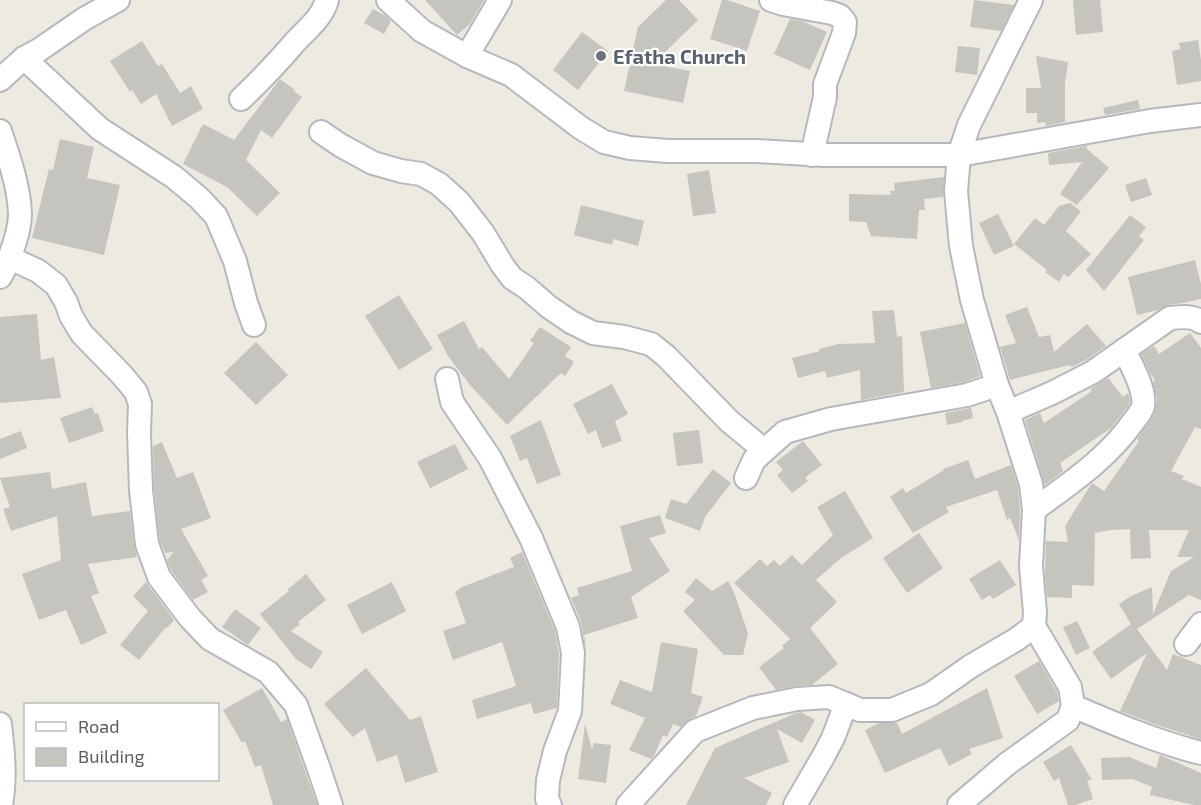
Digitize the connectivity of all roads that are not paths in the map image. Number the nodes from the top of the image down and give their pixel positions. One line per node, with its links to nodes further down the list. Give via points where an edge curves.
1 (118, 0): 7 (street)
2 (327, 0): 11 (street, via 314,23)
3 (388, 0): 8 (street, via 422,31)
4 (500, 0): 8 (street)
5 (771, 0): 15 (street, via 832,13 844,22 844,33 825,84)
6 (1031, 0): 16 (street, via 969,125)
7 (81, 9): 9 (street, via 39,50)
8 (467, 56): 15 (street, via 511,75 604,142 668,151)
9 (24, 58): 10 (street); 19 (street, via 100,129 174,177 216,216 235,261)
10 (0, 80)
11 (241, 99)
12 (1201, 115): 16 (street)
13 (0, 131): 17 (street, via 20,216 16,242)
14 (321, 132): 24 (street, via 373,163 422,174 439,184 459,202 512,278 571,322 593,333 651,344)
15 (812, 154): 16 (street)
16 (959, 155): 22 (street, via 956,191 961,246)
17 (5, 267): 35 (street, via 38,271 56,285 82,334 136,392 140,404 141,490 147,544 159,577 210,639 268,672 296,705)
18 (1200, 318): 20 (street, via 1170,318)
19 (254, 325)
20 (1124, 350): 23 (street, via 1093,372); 26 (street, via 1141,390 1143,408 1108,452)
21 (447, 379): 36 (street, via 452,402 490,458 531,538 568,627 573,653 570,711 548,780)
22 (997, 385): 23 (street); 24 (street, via 967,395 803,426 785,432)
23 (1008, 411): 26 (street, via 1031,484)
24 (764, 450): 25 (street, via 754,460)
25 (746, 478)
26 (1034, 510): 28 (street, via 1030,566)
27 (1201, 624): 29 (street)
28 (1034, 626): 30 (street, via 931,694 892,710 860,710); 31 (street, via 1070,687)
29 (1186, 644)
30 (846, 704): 37 (street, via 829,696 797,699 753,708 694,731); 38 (street, via 824,757)
31 (1073, 706): 33 (street, via 1124,728); 39 (street, via 1068,720)
32 (0, 724): 34 (street, via 4,791)
33 (1201, 753)
34 (1, 805)
35 (331, 805)
36 (550, 805)
37 (628, 805)
38 (795, 805)
39 (959, 805)

